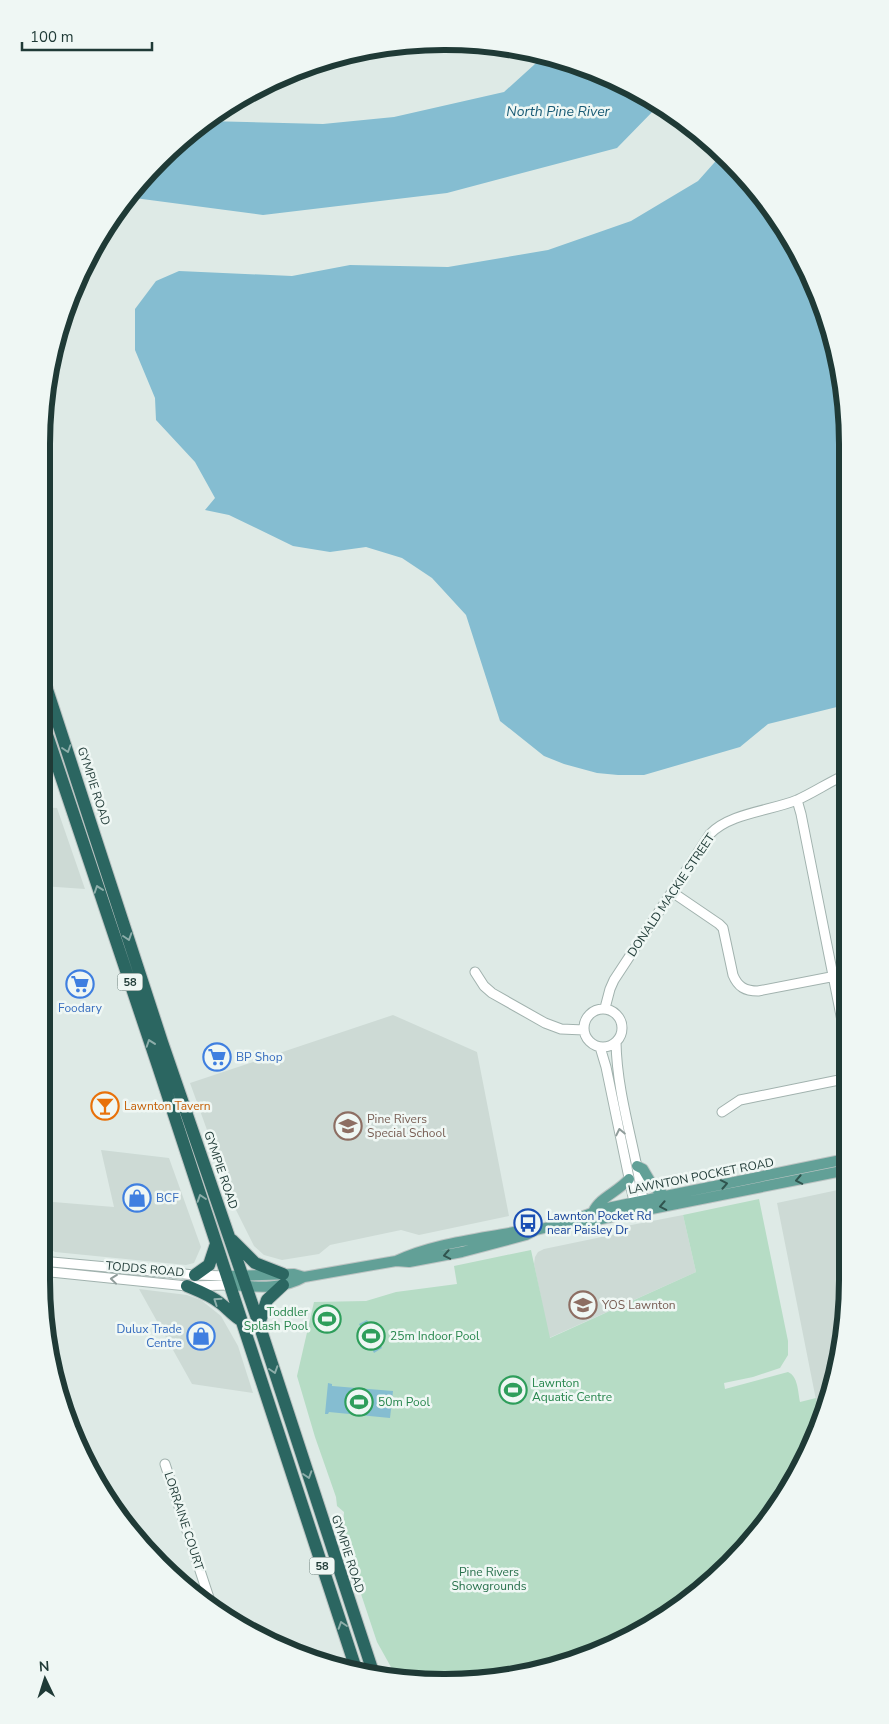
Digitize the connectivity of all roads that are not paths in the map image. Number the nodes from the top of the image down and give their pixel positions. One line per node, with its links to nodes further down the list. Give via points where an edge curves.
1 (50, 714): 24 (highway, GYMPIE ROAD / 58, one-way to 24)
2 (50, 744): 25 (highway, 58, one-way to 2)
3 (839, 778): 4 (street, DONALD MACKIE STREET)
4 (797, 800): 5 (street, DONALD MACKIE STREET, via 727,821 715,828); 8 (street)
5 (672, 892): 8 (street, via 723,928 733,975 746,990 758,991); 10 (street, DONALD MACKIE STREET, via 614,980)
6 (475, 972): 11 (street, via 492,993 545,1023 561,1029)
7 (839, 976): 8 (street)
8 (834, 977): 9 (street)
9 (839, 1004)
10 (606, 1008): 11 (street, via 591,1012 585,1020); 12 (street, via 621,1019 622,1031)
11 (584, 1030): 13 (street, via 591,1043)
12 (616, 1042): 13 (street, via 612,1046); 17 (street, via 618,1077)
13 (600, 1047): 19 (street, one-way to 13)
14 (839, 1080): 15 (street, via 740,1100)
15 (722, 1112)
16 (839, 1160): 20 (main road, LAWNTON POCKET ROAD, one-way to 16)
17 (637, 1166): 20 (main road); 21 (street)
18 (839, 1171): 21 (main road, LAWNTON POCKET ROAD, one-way to 21)
19 (629, 1180): 21 (street, via 632,1197); 22 (main road, via 597,1204)
20 (665, 1196): 21 (main road, LAWNTON POCKET ROAD)
21 (641, 1206): 22 (main road, LAWNTON POCKET ROAD); 23 (main road, LAWNTON POCKET ROAD, via 576,1224)
22 (593, 1212): 23 (main road, LAWNTON POCKET ROAD)
23 (562, 1224): 28 (main road, LAWNTON POCKET ROAD, via 462,1252 409,1262 396,1261 304,1278 294,1283)
24 (230, 1238): 28 (highway, via 255,1263); 31 (highway, GYMPIE ROAD / 58)
25 (217, 1244): 29 (highway, via 209,1265); 30 (highway, 58)
26 (50, 1262): 29 (street, TODDS ROAD)
27 (50, 1272): 29 (street, TODDS ROAD, one-way to 27)
28 (283, 1280): 31 (main road, LAWNTON POCKET ROAD); 33 (highway, via 267,1300)
29 (191, 1281): 30 (street, TODDS ROAD); 32 (highway, one-way to 29)
30 (229, 1281): 31 (main road, TODDS ROAD); 32 (highway, 58)
31 (245, 1281): 33 (highway, GYMPIE ROAD / 58)
32 (242, 1321): 36 (highway, 58, one-way to 32)
33 (259, 1324): 37 (highway, GYMPIE ROAD / 58, one-way to 37)
34 (165, 1464): 35 (street, LORRAINE COURT)
35 (208, 1595)
36 (354, 1663)
37 (371, 1667)

